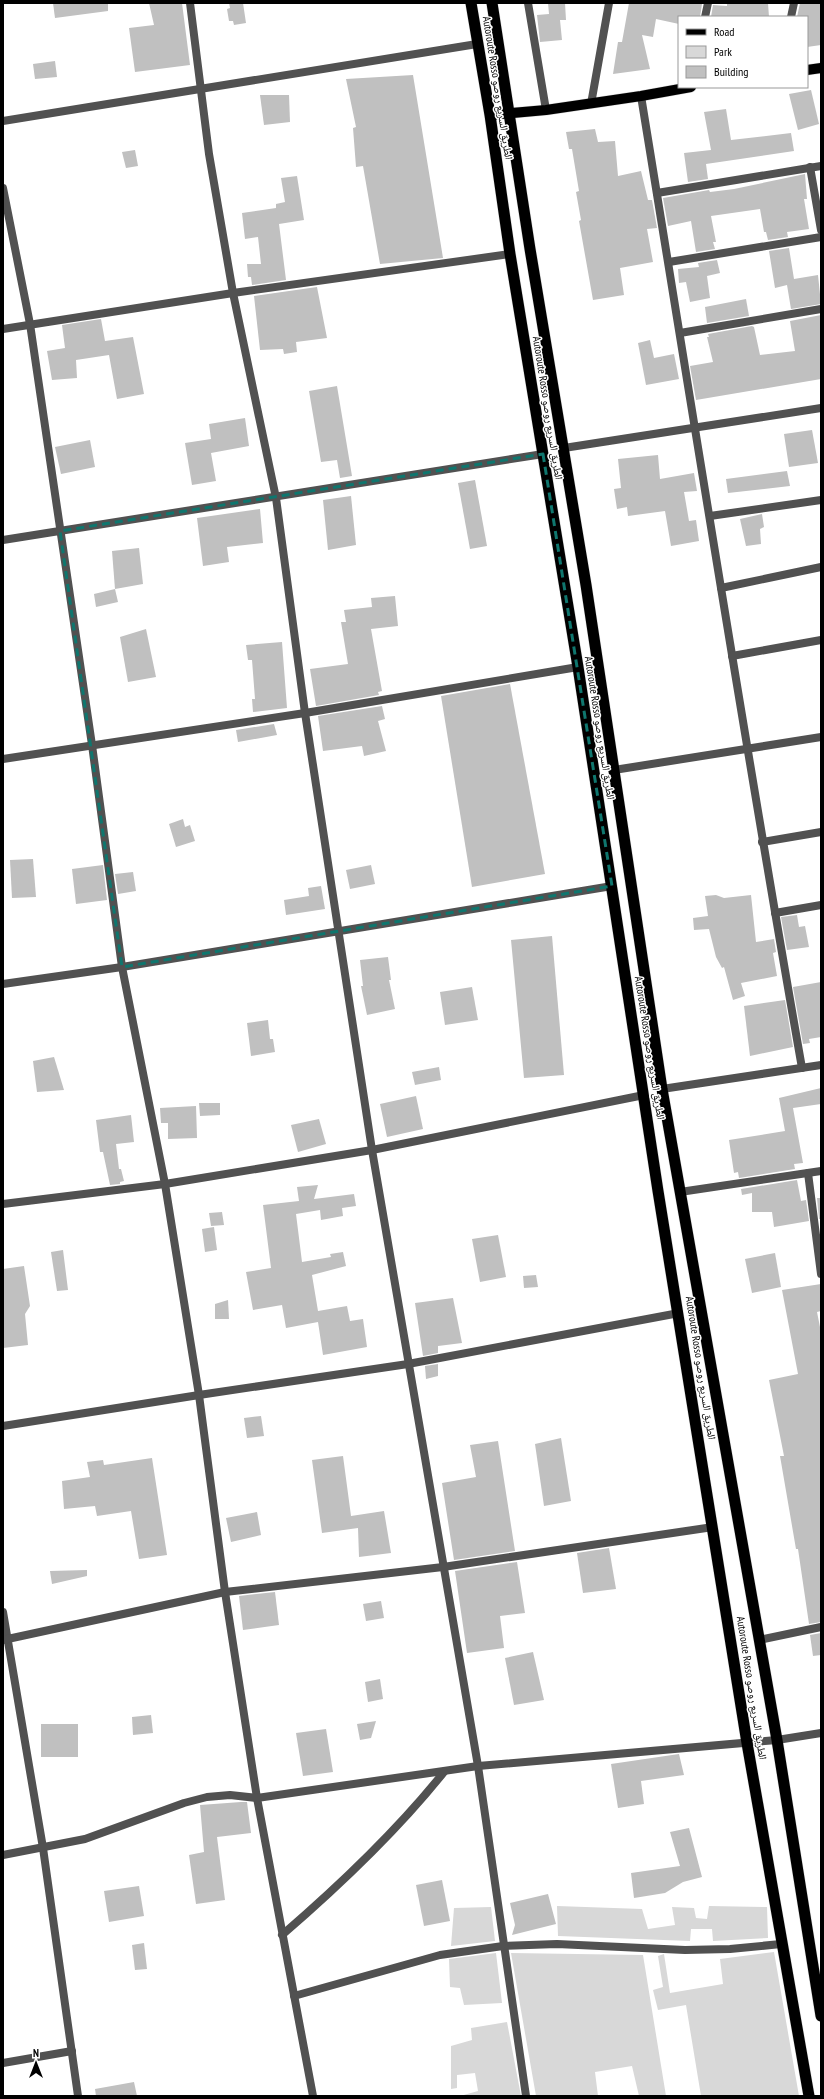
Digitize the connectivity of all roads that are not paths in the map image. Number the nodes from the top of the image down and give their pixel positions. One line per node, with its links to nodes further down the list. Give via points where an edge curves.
1 (190, 3): 14 (street)
2 (470, 3): 10 (highway, Autoroute Rosso الطريق السريع روصو)
3 (492, 3): 18 (highway, Autoroute Rosso الطريق السريع روصو)
4 (528, 3): 17 (street)
5 (609, 3): 16 (street)
6 (708, 3): 8 (street)
7 (794, 3): 9 (street)
8 (706, 16)
9 (791, 16)
10 (477, 44): 14 (street); 19 (highway, Autoroute Rosso الطريق السريع روصو)
11 (821, 68): 12 (main road)
12 (808, 70)
13 (685, 88): 15 (main road)
14 (199, 90): 20 (street); 29 (street)
15 (641, 96): 16 (main road); 24 (street)
16 (591, 104): 17 (main road)
17 (546, 110): 18 (main road)
18 (510, 114): 19 (main road); 36 (highway, Autoroute Rosso الطريق السريع روصو)
19 (490, 115): 27 (highway, Autoroute Rosso الطريق السريع روصو)
20 (3, 121)
21 (821, 166): 22 (street)
22 (810, 167): 24 (street); 25 (street)
23 (3, 188): 31 (street)
24 (657, 193): 28 (street)
25 (821, 230)
26 (821, 237): 28 (street)
27 (510, 254): 29 (street); 37 (highway, Autoroute Rosso الطريق السريع روصو)
28 (669, 262): 33 (street)
29 (233, 293): 31 (street); 38 (street)
30 (821, 309): 33 (street)
31 (30, 324): 32 (street); 41 (street)
32 (3, 329)
33 (680, 333): 35 (street)
34 (821, 408): 35 (street)
35 (696, 428): 36 (street); 40 (street)
36 (564, 448): 53 (highway, Autoroute Rosso الطريق السريع روصو)
37 (542, 454): 38 (street); 47 (highway, Autoroute Rosso الطريق السريع روصو)
38 (276, 498): 41 (street); 48 (street)
39 (821, 500): 40 (street)
40 (710, 516): 44 (street)
41 (60, 531): 42 (street); 50 (street)
42 (3, 540)
43 (821, 567): 44 (street)
44 (721, 588): 46 (street)
45 (821, 640): 46 (street)
46 (732, 656): 51 (street)
47 (578, 667): 48 (street); 56 (highway, Autoroute Rosso الطريق السريع روصو)
48 (305, 713): 50 (street); 59 (street)
49 (821, 737): 51 (street)
50 (92, 745): 52 (street); 60 (street)
51 (746, 749): 53 (street); 55 (street)
52 (3, 759)
53 (614, 770): 64 (highway, Autoroute Rosso الطريق السريع روصو)
54 (821, 832): 55 (street)
55 (762, 842): 58 (street)
56 (612, 886): 59 (street); 65 (highway, Autoroute Rosso الطريق السريع روصو)
57 (821, 905): 58 (street)
58 (775, 913): 63 (street)
59 (338, 932): 60 (street); 66 (street)
60 (122, 967): 61 (street); 69 (street)
61 (3, 984)
62 (821, 1065): 63 (street)
63 (802, 1068): 64 (street)
64 (662, 1089): 70 (highway, Autoroute Rosso الطريق السريع روصو)
65 (644, 1095): 66 (street); 73 (highway, Autoroute Rosso الطريق السريع روصو)
66 (372, 1150): 69 (street); 74 (street)
67 (821, 1171): 68 (street)
68 (808, 1173): 70 (street); 72 (street)
69 (164, 1184): 71 (street); 75 (street)
70 (680, 1192): 83 (highway, Autoroute Rosso الطريق السريع روصو)
71 (3, 1204)
72 (821, 1274)
73 (679, 1314): 74 (street); 77 (highway, Autoroute Rosso الطريق السريع روصو)
74 (408, 1364): 75 (street); 78 (street)
75 (199, 1394): 76 (street); 79 (street)
76 (3, 1426)
77 (713, 1527): 78 (street); 86 (highway, Autoroute Rosso الطريق السريع روصو)
78 (443, 1567): 79 (street); 87 (street)
79 (225, 1592): 82 (street); 89 (street)
80 (3, 1612): 82 (street)
81 (821, 1627): 83 (street)
82 (5, 1639): 90 (street)
83 (759, 1640): 85 (highway, Autoroute Rosso الطريق السريع روصو)
84 (821, 1733): 85 (street)
85 (777, 1740): 86 (street); 96 (highway, Autoroute Rosso الطريق السريع روصو)
86 (747, 1742): 87 (street); 93 (highway, Autoroute Rosso الطريق السريع روصو)
87 (478, 1766): 88 (street); 94 (street)
88 (444, 1772): 89 (street); 92 (street, via 415,1809 378,1848)
89 (257, 1798): 90 (street, via 230,1794 207,1797 85,1839); 92 (street)
90 (43, 1848): 91 (street); 97 (street)
91 (3, 1855)
92 (282, 1935): 95 (street)
93 (781, 1944): 94 (street, via 685,1950 557,1944); 102 (highway, Autoroute Rosso الطريق السريع روصو)
94 (503, 1946): 95 (street, via 440,1955); 101 (street)
95 (294, 1996): 100 (street)
96 (821, 2016)
97 (72, 2051): 98 (street); 99 (street)
98 (3, 2063)
99 (78, 2096)
100 (313, 2096)
101 (526, 2096)
102 (809, 2096)

